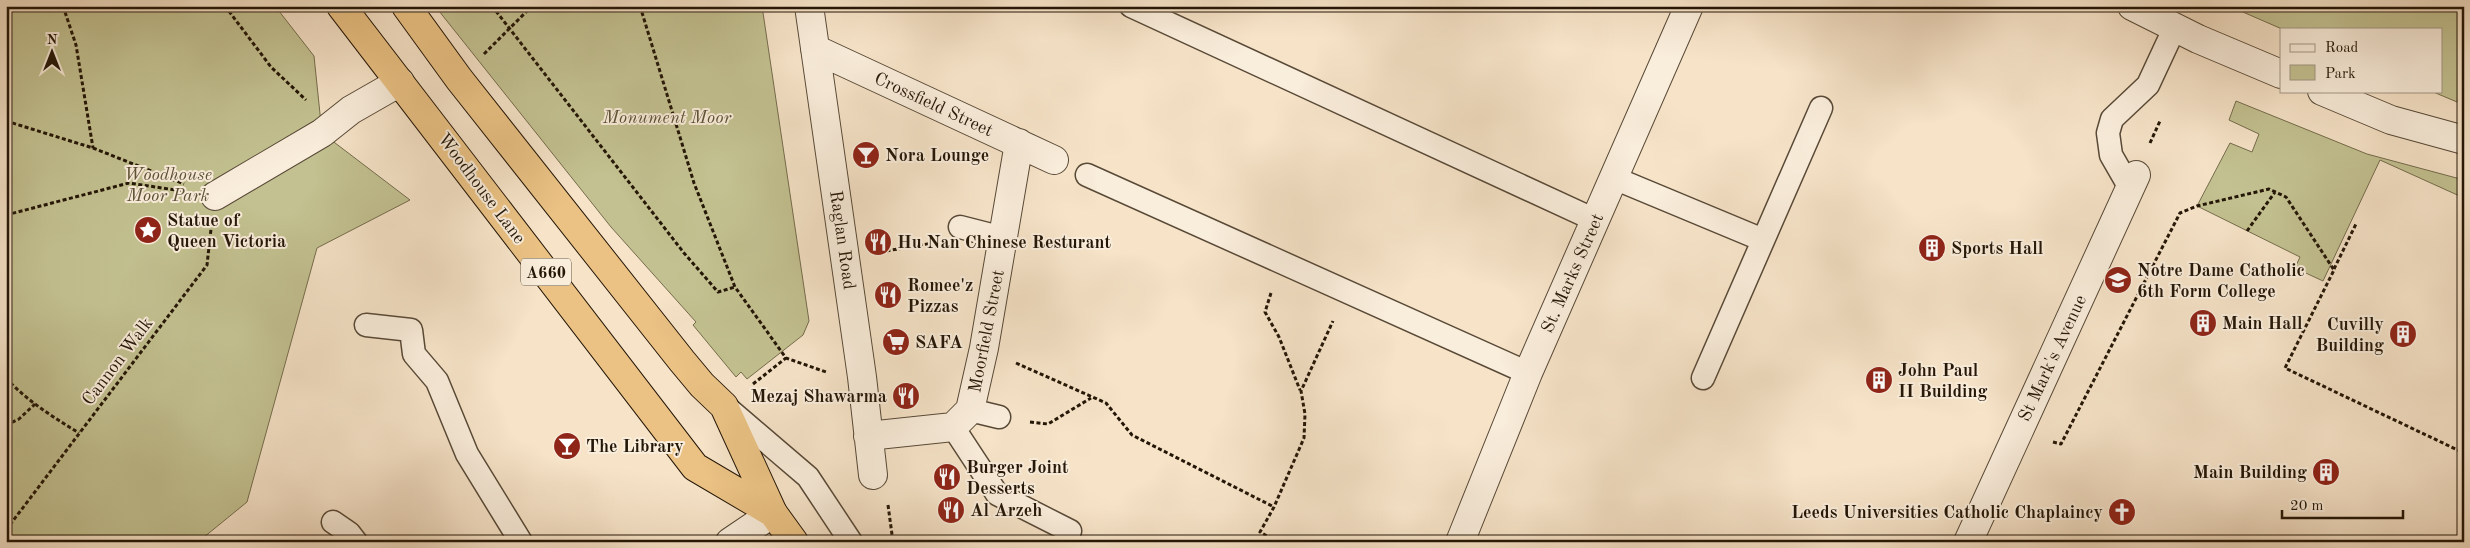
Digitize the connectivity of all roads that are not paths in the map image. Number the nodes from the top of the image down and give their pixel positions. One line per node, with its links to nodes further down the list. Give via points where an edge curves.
1 (341, 6): 10 (highway, Woodhouse Lane / A660)
2 (406, 6): 27 (highway, Woodhouse Lane / A660, via 702,386)
3 (809, 6): 8 (street, Raglan Road)
4 (1131, 6): 20 (lane)
5 (1689, 6): 17 (street, St. Marks Street)
6 (2132, 6): 7 (street)
7 (2175, 27): 9 (street); 18 (lane, via 2148,85 2112,119 2108,133 2111,155)
8 (815, 49): 14 (street, Crossfield Street); 30 (street, Raglan Road)
9 (2280, 74)
10 (400, 82): 19 (street); 32 (highway, Woodhouse Lane / A660, via 695,467)
11 (2324, 92): 13 (street, via 2391,120)
12 (1821, 108): 23 (lane)
13 (2464, 140)
14 (1019, 143): 15 (street, Crossfield Street); 22 (street, Moorfield Street)
15 (1054, 160)
16 (1087, 174): 25 (lane)
17 (1614, 178): 20 (street, St. Marks Street); 23 (lane)
18 (2133, 181): 41 (street, St Mark's Avenue)
19 (215, 196)
20 (1595, 220): 25 (street, St. Marks Street)
21 (960, 227): 22 (lane)
22 (1003, 238): 29 (street, Moorfield Street, via 984,348)
23 (1763, 240): 26 (lane)
24 (366, 325): 36 (lane, via 411,330 414,354 437,381 467,454)
25 (1528, 373): 40 (street, St. Marks Street)
26 (1703, 378)
27 (724, 406): 32 (highway, Woodhouse Lane / A660); 39 (lane, via 808,477)
28 (999, 417): 29 (lane)
29 (962, 419): 30 (street); 34 (lane, via 997,494)
30 (868, 436): 31 (street, Raglan Road)
31 (873, 475)
32 (773, 512): 37 (street); 38 (highway, Woodhouse Lane / A660)
33 (333, 522): 35 (lane)
34 (1070, 531)
35 (356, 542)
36 (521, 542)
37 (730, 542)
38 (794, 542)
39 (851, 542)
40 (1460, 542)
41 (1968, 542)

